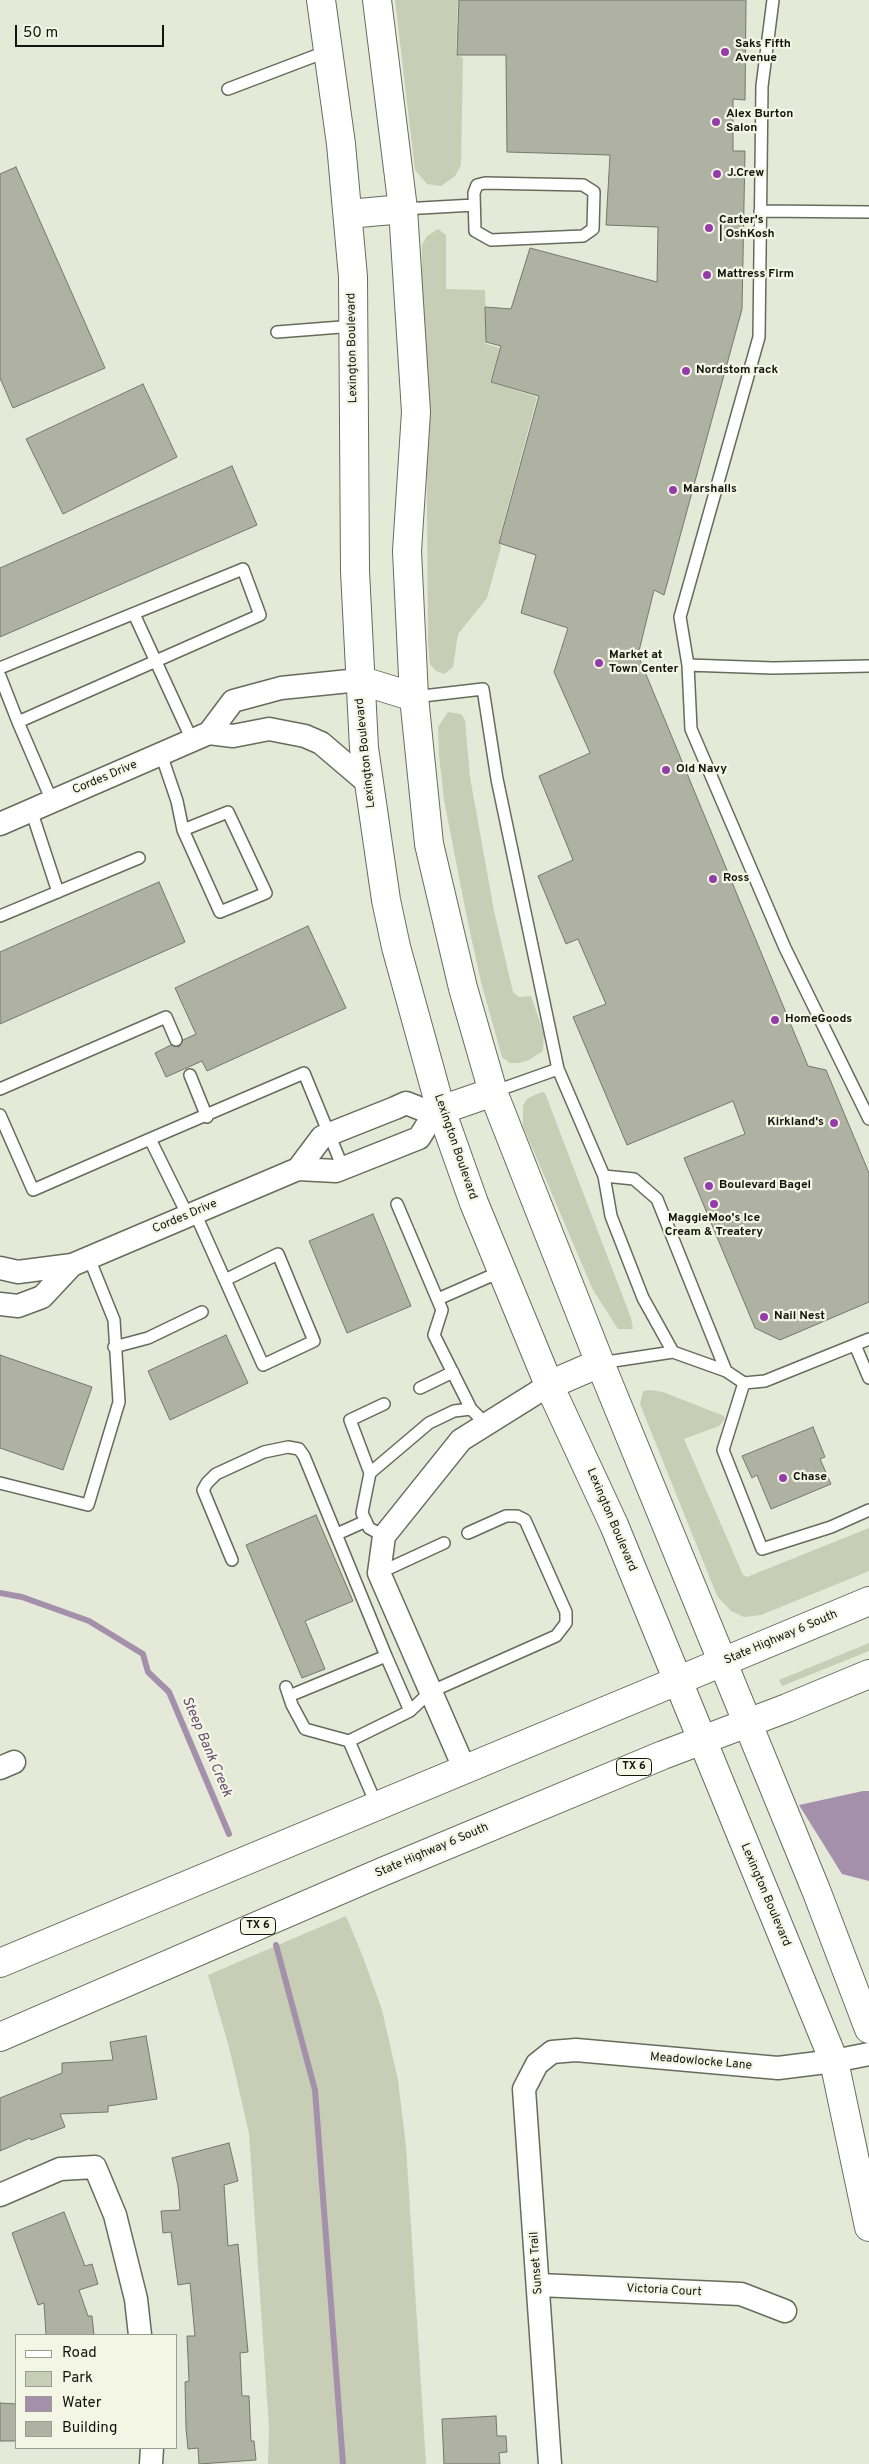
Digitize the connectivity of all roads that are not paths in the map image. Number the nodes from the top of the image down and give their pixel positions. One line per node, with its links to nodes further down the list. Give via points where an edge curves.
1 (321, 0): 4 (main road, Lexington Boulevard)
2 (377, 0): 7 (main road)
3 (774, 0): 8 (lane, via 762,86)
4 (328, 51): 5 (lane); 10 (main road, Lexington Boulevard)
5 (228, 89)
6 (474, 205): 6 (lane, via 475,231 491,240 582,236 593,228 594,192 583,185 477,185); 7 (lane)
7 (402, 209): 10 (main road); 20 (main road, via 416,412 407,551)
8 (760, 211): 9 (lane); 15 (lane, via 759,337 680,617)
9 (869, 212)
10 (348, 214): 11 (main road, Lexington Boulevard)
11 (354, 326): 12 (lane); 19 (main road, Lexington Boulevard)
12 (277, 332)
13 (134, 614): 14 (lane); 14 (lane, via 243,569 260,615); 17 (lane)
14 (155, 660): 21 (lane); 22 (lane)
15 (688, 665): 16 (lane, via 773,668); 40 (lane, via 691,729 785,948)
16 (869, 666)
17 (0, 668)
18 (0, 676): 21 (lane)
19 (359, 680): 20 (main road); 22 (street, Cordes Drive, via 281,688 233,701); 24 (main road, Lexington Boulevard)
20 (414, 697): 33 (lane, via 483,689 497,779); 36 (main road, via 429,844 463,988)
21 (18, 722): 25 (lane)
22 (200, 736): 23 (street, Cordes Drive); 24 (street, via 233,736 268,729 305,736 322,743)
23 (161, 754): 25 (street, Cordes Drive); 28 (lane, via 177,801)
24 (368, 783): 37 (main road, Lexington Boulevard, via 386,900)
25 (52, 801): 26 (street, Cordes Drive)
26 (31, 810): 27 (street, Cordes Drive); 30 (lane)
27 (0, 824)
28 (182, 830): 28 (lane, via 220,912 266,893 228,812)
29 (139, 858): 30 (lane)
30 (58, 892): 31 (lane)
31 (0, 916)
32 (176, 1040): 35 (lane, via 166,1017)
33 (558, 1069): 36 (lane); 45 (lane)
34 (190, 1075): 39 (lane)
35 (0, 1089)
36 (493, 1092): 37 (main road); 59 (main road)
37 (438, 1112): 41 (street, via 406,1103); 43 (street, Cordes Drive, via 418,1138); 50 (main road, Lexington Boulevard)
38 (0, 1115): 42 (lane, via 33,1190)
39 (207, 1116): 41 (lane, via 304,1073); 42 (lane)
40 (869, 1119)
41 (329, 1134): 43 (lane); 44 (street, via 322,1137)
42 (150, 1139): 47 (lane)
43 (343, 1168): 44 (street, Cordes Drive, via 336,1171)
44 (298, 1169): 47 (street, Cordes Drive)
45 (604, 1176): 58 (lane, via 611,1216 643,1298); 60 (lane, via 634,1179 657,1198)
46 (397, 1204): 52 (lane)
47 (191, 1214): 48 (street, Cordes Drive); 51 (lane)
48 (80, 1262): 49 (street, Cordes Drive, via 18,1272); 53 (street, Cordes Drive, via 42,1297 18,1306); 57 (lane, via 114,1320)
49 (0, 1268)
50 (502, 1271): 52 (lane); 64 (main road, Lexington Boulevard)
51 (224, 1280): 51 (lane, via 278,1254 314,1341 263,1365)
52 (438, 1299): 61 (lane, via 442,1310 434,1335)
53 (0, 1304)
54 (202, 1312): 57 (lane, via 148,1338)
55 (869, 1339): 56 (lane)
56 (855, 1345): 62 (lane); 63 (lane, via 764,1381)
57 (114, 1347): 70 (lane, via 119,1402 88,1505)
58 (673, 1352): 59 (lane); 60 (lane)
59 (600, 1363): 64 (main road); 81 (main road)
60 (726, 1371): 63 (lane)
61 (453, 1372): 65 (lane); 67 (lane)
62 (869, 1378)
63 (744, 1383): 71 (lane, via 723,1450 762,1549 831,1527)
64 (549, 1385): 68 (street); 83 (main road, Lexington Boulevard, via 611,1519)
65 (420, 1388)
66 (384, 1404): 69 (lane, via 350,1420)
67 (471, 1409): 68 (lane); 69 (lane, via 454,1411 429,1423)
68 (487, 1425): 75 (street, via 461,1440)
69 (370, 1473): 72 (lane, via 362,1513)
70 (0, 1483)
71 (869, 1510)
72 (366, 1521): 74 (lane); 75 (lane, via 369,1528)
73 (468, 1533): 84 (lane, via 506,1516 525,1520 566,1612 566,1623 556,1636)
74 (337, 1534): 77 (lane, via 299,1449 288,1447 264,1452 216,1474 203,1490); 80 (lane)
75 (384, 1536): 78 (street)
76 (444, 1543): 78 (lane)
77 (232, 1560)
78 (379, 1573): 84 (street)
79 (869, 1601): 81 (main road, State Highway 6 South)
80 (386, 1656): 85 (lane); 87 (lane, via 288,1692 306,1730)
81 (723, 1662): 83 (main road, State Highway 6 South); 86 (main road)
82 (869, 1674): 86 (main road, State Highway 6 South / TX 6)
83 (677, 1681): 88 (main road, Lexington Boulevard); 89 (main road, State Highway 6 South)
84 (430, 1692): 85 (lane); 89 (street)
85 (410, 1711): 87 (lane)
86 (746, 1724): 88 (main road, State Highway 6 South / TX 6); 92 (main road, via 816,1890)
87 (349, 1741): 90 (lane)
88 (701, 1741): 93 (main road, State Highway 6 South / TX 6, via 382,1872); 95 (main road, Lexington Boulevard)
89 (465, 1770): 90 (main road, State Highway 6 South)
90 (377, 1806): 91 (main road, State Highway 6 South)
91 (0, 1963)
92 (869, 2029)
93 (0, 2037)
94 (869, 2054): 95 (street, Meadowlocke Lane)
95 (834, 2062): 96 (street, Meadowlocke Lane, via 778,2068 576,2050 552,2052); 98 (main road, Lexington Boulevard)
96 (537, 2064): 99 (street, Sunset Trail, via 524,2089)
97 (0, 2195): 101 (street, via 60,2169 95,2167 115,2215 136,2300)
98 (869, 2227)
99 (539, 2285): 100 (street, Victoria Court, via 741,2294); 104 (street, Sunset Trail)
100 (785, 2312)
101 (140, 2334)
102 (152, 2449): 103 (street)
103 (151, 2464)
104 (550, 2464)

